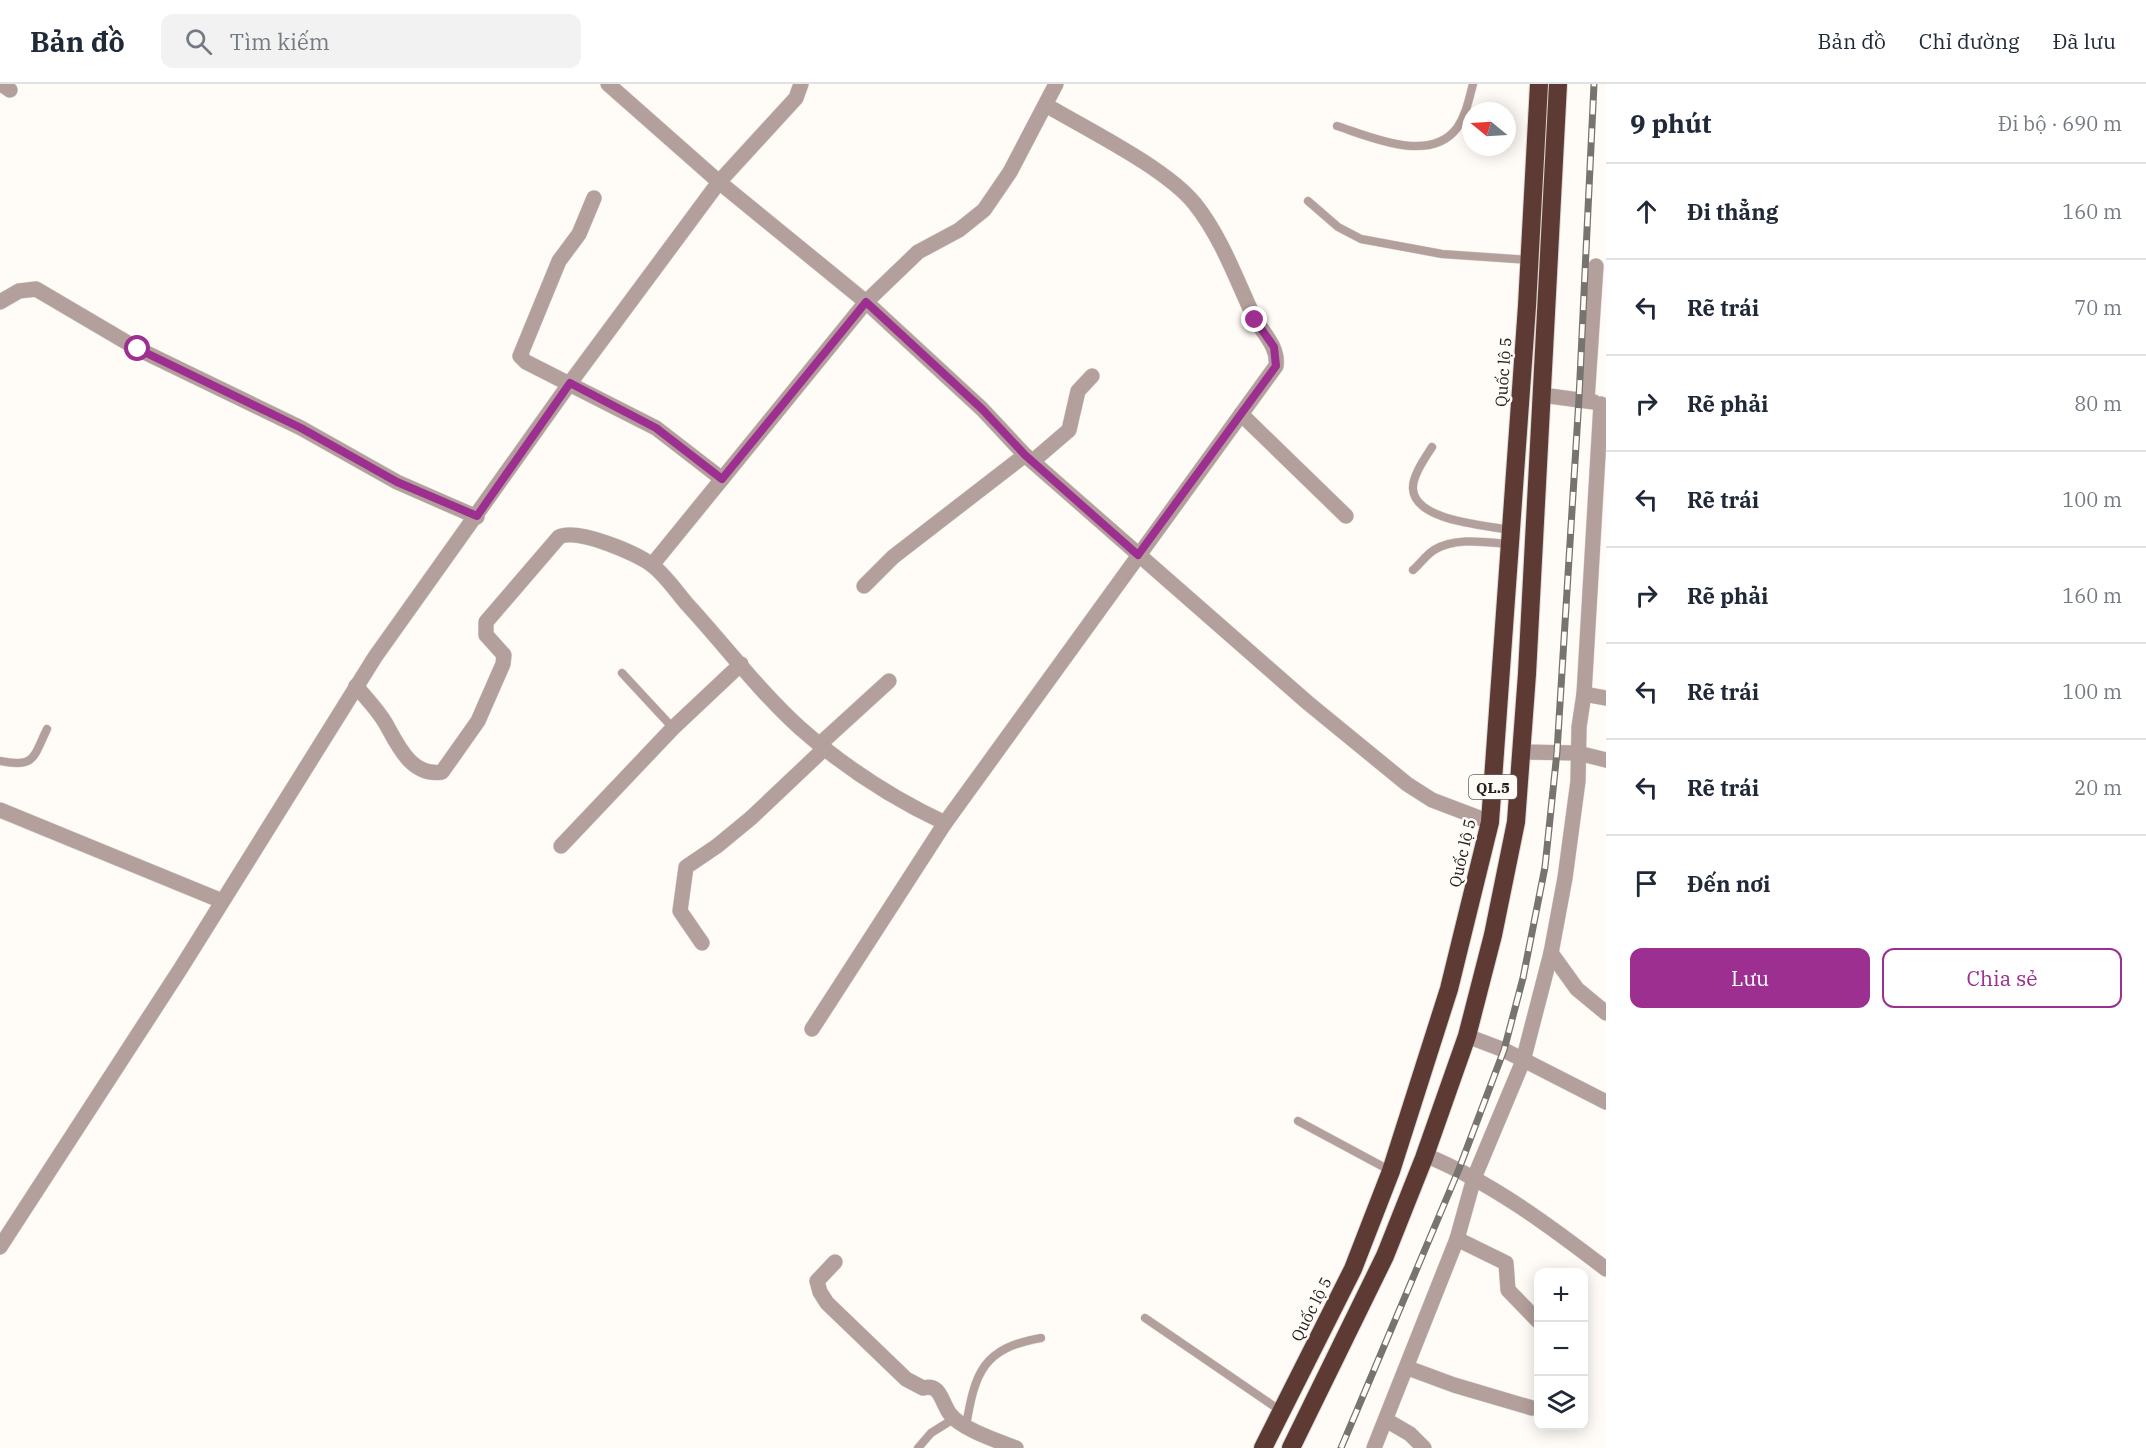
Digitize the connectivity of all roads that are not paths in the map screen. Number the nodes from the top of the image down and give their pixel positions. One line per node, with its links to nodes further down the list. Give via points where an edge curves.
1 (608, 84): 9 (street)
2 (801, 84): 9 (street, via 796,98)
3 (1056, 84): 7 (street)
4 (1473, 84): 8 (lane, via 1466,112 1456,130 1436,144 1410,147)
5 (1539, 84): 12 (highway, Quốc lộ 5 / QL.5)
6 (1558, 84): 19 (highway, QL.5)
7 (1046, 105): 16 (street, via 1010,172 984,210 959,230 918,252); 21 (street, via 1180,189 1195,204 1224,249 1255,320 1277,358 1276,366)
8 (1337, 126)
9 (719, 182): 16 (street); 18 (street)
10 (594, 198): 18 (street, via 579,234 559,261 520,356)
11 (1308, 201): 12 (lane, via 1338,227 1361,239 1442,254)
12 (1529, 261): 27 (highway, Quốc lộ 5 / QL.5)
13 (1596, 266): 14 (street)
14 (1600, 299): 20 (street)
15 (0, 302): 25 (street, via 19,291 36,289 138,349 301,428 397,482)
16 (866, 302): 23 (street); 24 (street)
17 (1092, 376): 23 (street, via 1078,391 1069,430)
18 (570, 383): 24 (street, via 656,428); 25 (street)
19 (1542, 395): 20 (street); 41 (highway, QL.5)
20 (1598, 403): 36 (street)
21 (1241, 414): 26 (street); 28 (street)
22 (1432, 447): 27 (lane, via 1416,475 1413,490 1420,506 1431,513)
23 (1029, 458): 28 (street); 31 (street, via 893,557)
24 (722, 479): 29 (street)
25 (477, 516): 35 (street)
26 (1346, 516)
27 (1511, 537): 30 (lane, via 1448,545 1434,550); 46 (highway, Quốc lộ 5 / QL.5)
28 (1138, 555): 46 (street, via 1407,784 1432,800); 47 (street)
29 (652, 565): 32 (street); 35 (street, via 610,544 566,534 559,537 486,622 486,635 504,655 503,664 478,722 442,772 422,771 410,760)
30 (1413, 570)
31 (864, 586)
32 (741, 664): 38 (street); 40 (street, via 774,702)
33 (622, 673): 38 (lane)
34 (889, 681): 40 (street)
35 (356, 686): 49 (street)
36 (1584, 694): 37 (street); 42 (street)
37 (1606, 698)
38 (673, 728): 48 (street)
39 (47, 729): 43 (lane, via 28,763)
40 (823, 746): 47 (street, via 867,781); 50 (street, via 743,825 686,867 680,911)
41 (1521, 752): 42 (street); 54 (highway, QL.5, via 1516,822)
42 (1578, 753): 44 (street); 51 (street, via 1578,781)
43 (0, 760)
44 (1606, 760)
45 (0, 810): 49 (street)
46 (1490, 822): 59 (highway, Quốc lộ 5 / QL.5, via 1449,989)
47 (945, 823): 53 (street)
48 (561, 846)
49 (222, 901): 62 (street)
50 (702, 943)
51 (1551, 953): 52 (street, via 1577,989); 55 (street)
52 (1606, 1012)
53 (812, 1029)
54 (1467, 1036): 55 (street); 58 (highway, QL.5)
55 (1523, 1061): 56 (street); 60 (street)
56 (1606, 1102)
57 (1298, 1121): 59 (lane)
58 (1425, 1155): 60 (street); 76 (highway, QL.5, via 1381,1266)
59 (1390, 1171): 70 (highway, Quốc lộ 5 / QL.5, via 1353,1269)
60 (1474, 1178): 61 (street); 64 (street, via 1562,1235)
61 (1457, 1239): 65 (street, via 1506,1263 1508,1290); 68 (street)
62 (0, 1247)
63 (835, 1262): 72 (street, via 817,1281 827,1303 906,1379 922,1388 936,1389)
64 (1606, 1269)
65 (1534, 1316)
66 (1145, 1318): 70 (lane)
67 (1041, 1338): 72 (lane, via 1016,1342 982,1366)
68 (1408, 1368): 69 (street); 71 (street)
69 (1532, 1408)
70 (1281, 1411): 75 (highway, Quốc lộ 5 / QL.5)
71 (1386, 1420): 77 (street); 78 (street)
72 (960, 1422): 73 (lane, via 931,1433); 74 (street)
73 (918, 1448)
74 (1016, 1448)
75 (1263, 1448)
76 (1291, 1448)
77 (1374, 1448)
78 (1424, 1448)

